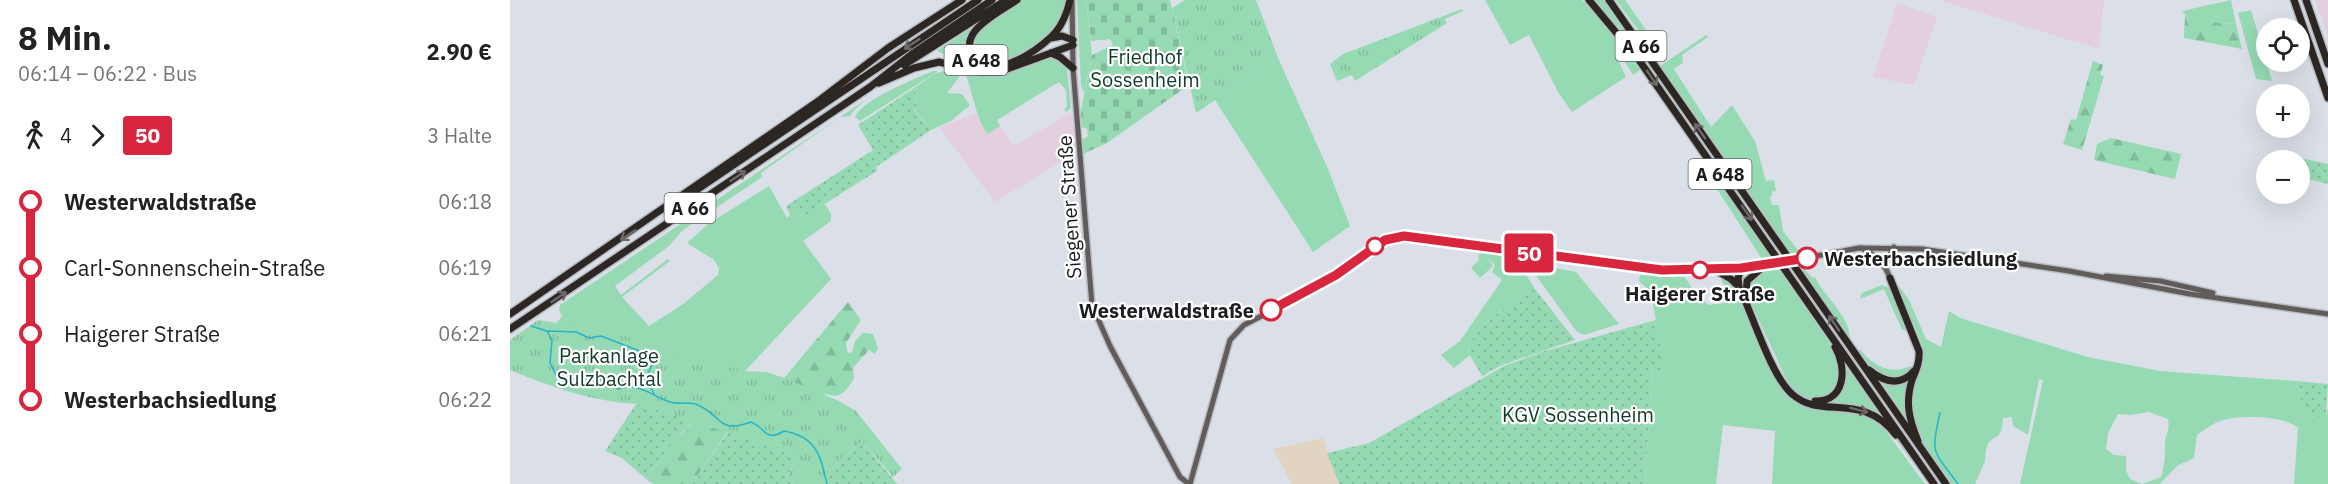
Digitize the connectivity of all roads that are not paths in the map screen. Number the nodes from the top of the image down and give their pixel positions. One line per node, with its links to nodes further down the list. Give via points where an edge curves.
1 (953, 0): 12 (highway)
2 (962, 0): 12 (highway, A 66)
3 (978, 0): 22 (highway, A 66, one-way to 22)
4 (992, 0): 18 (highway, A 66)
5 (1006, 0): 18 (highway, A 648)
6 (1017, 0): 13 (highway, A 648, via 974,32 969,46 976,60 987,67 1005,66)
7 (1071, 0): 13 (highway, A 648); 14 (main road, Siegener Straße)
8 (1589, 0): 34 (highway, A 648, one-way to 34, via 1640,60)
9 (1609, 0): 20 (highway, A 66)
10 (2294, 0): 21 (highway)
11 (2306, 0): 16 (highway)
12 (932, 19): 22 (highway, A 66)
13 (1051, 38): 14 (highway, via 1062,36)
14 (1073, 43): 15 (highway); 17 (main road, Siegener Straße)
15 (1051, 53): 17 (highway); 19 (highway, via 999,72 980,72 944,62 928,63)
16 (2328, 64)
17 (1073, 68): 39 (main road, Siegener Straße, via 1093,309 1180,477)
18 (881, 78): 19 (highway, A 66)
19 (870, 87): 33 (highway, A 66, one-way to 19)
20 (1672, 92): 35 (highway, A 648, one-way to 20)
21 (2328, 98)
22 (676, 201): 31 (highway, A 66, one-way to 31)
23 (1894, 247): 24 (main road); 27 (main road); 32 (main road, via 2160,281 2229,298)
24 (1859, 248): 25 (main road, bridge); 27 (main road)
25 (1764, 266): 26 (main road); 30 (highway)
26 (1741, 268): 28 (main road); 30 (highway, via 1738,278)
27 (1886, 268): 29 (main road)
28 (1715, 270): 30 (highway); 39 (main road, via 1641,269 1404,236 1385,240 1336,275 1237,331 1230,340)
29 (1890, 278): 36 (highway, via 1919,348)
30 (1742, 286): 34 (highway, via 1781,376 1803,399 1826,399 1836,393 1842,381 1841,360); 38 (highway, one-way to 38, via 1777,374 1791,394 1813,405 1868,412 1883,421)
31 (510, 314)
32 (2328, 314)
33 (510, 329)
34 (1828, 331): 38 (highway, A 648)
35 (1863, 366): 36 (highway, via 1890,382 1905,379); 37 (highway, A 648)
36 (1916, 369): 37 (highway, via 1907,406)
37 (1923, 452): 41 (highway, A 648)
38 (1913, 454): 40 (highway, A 648)
39 (1189, 484)
40 (1934, 484)
41 (1946, 484)

